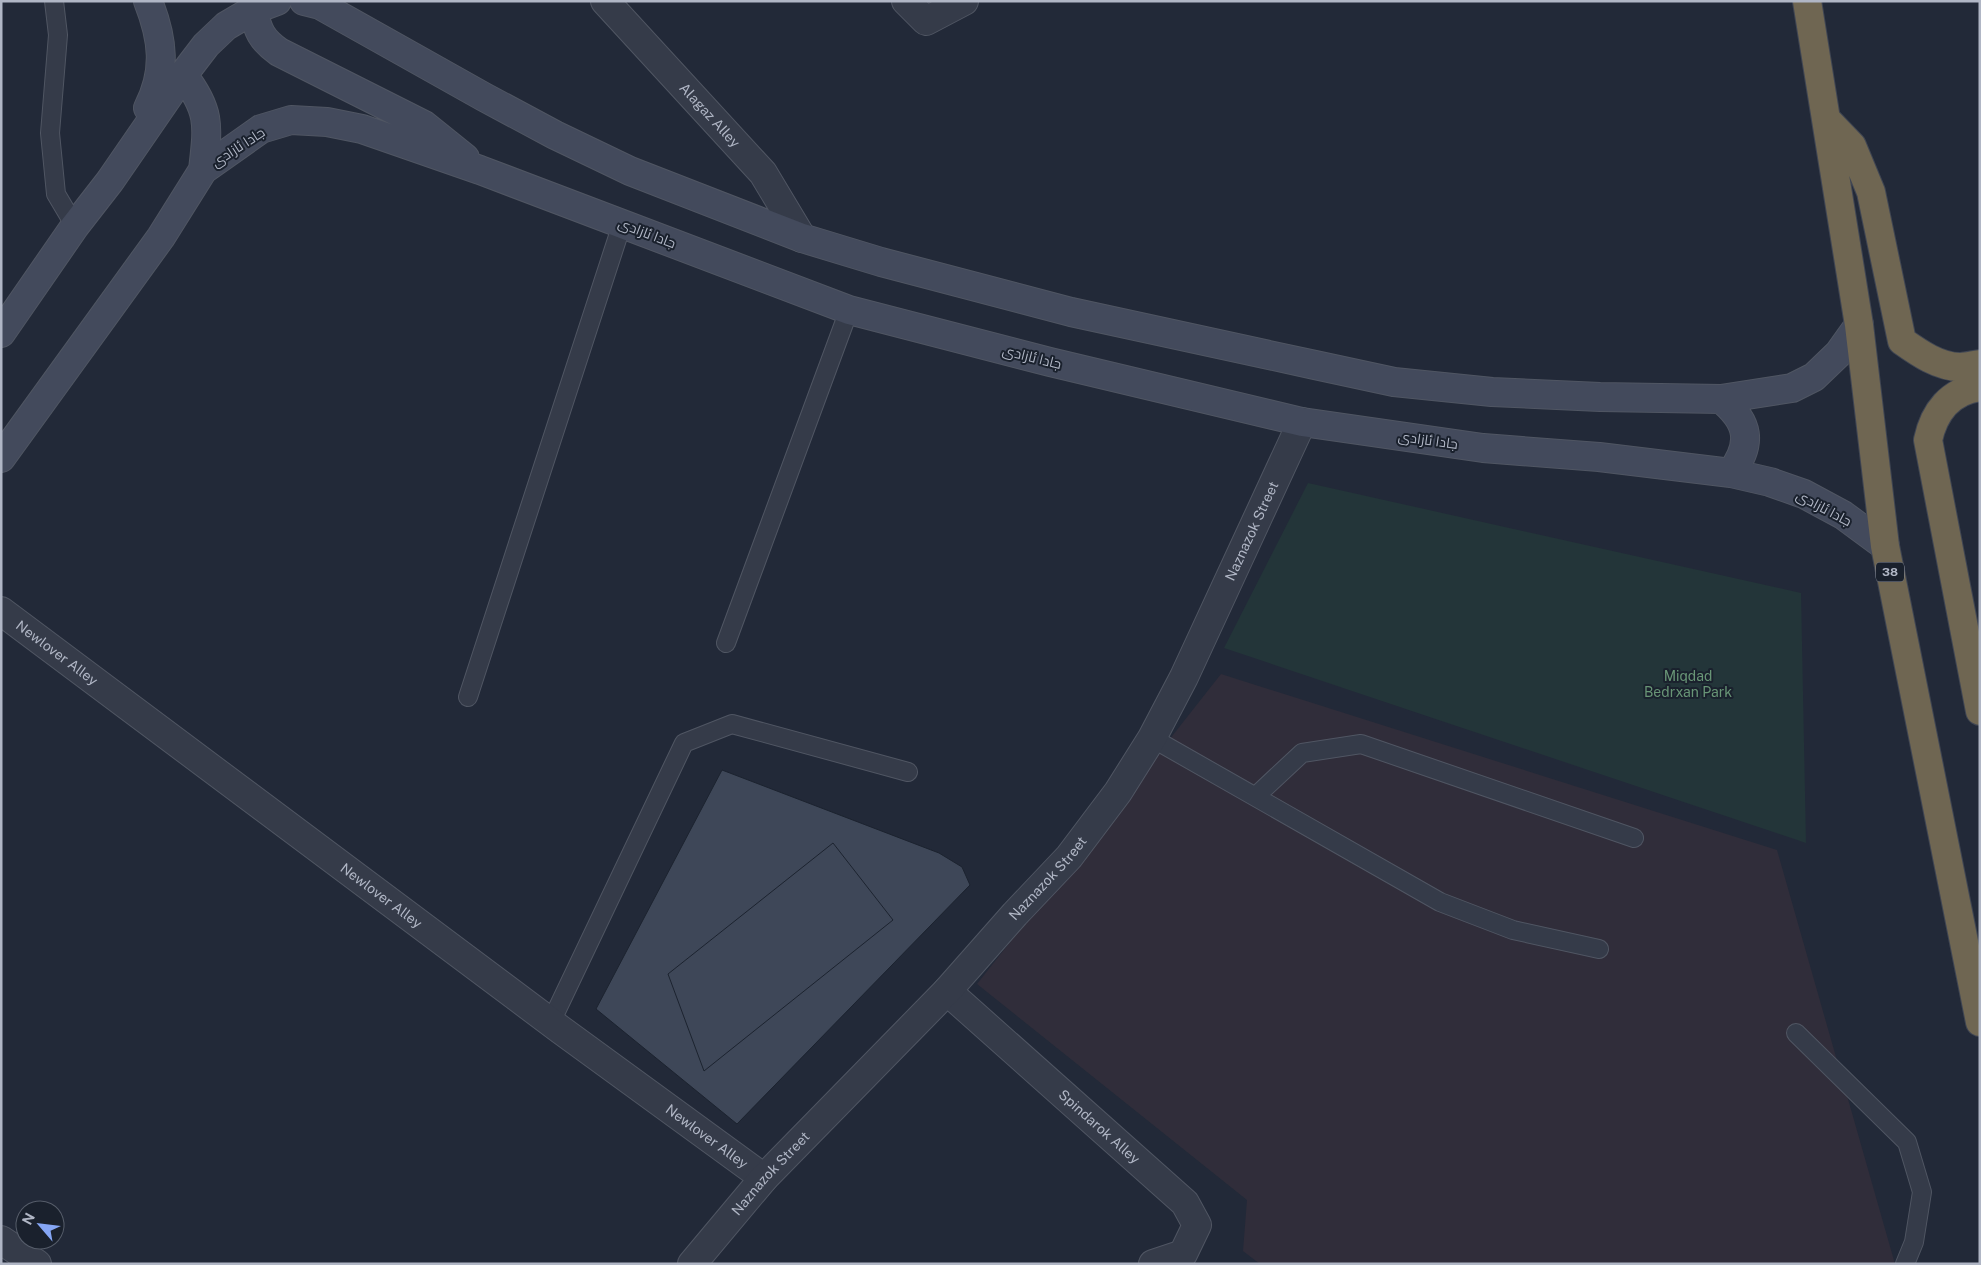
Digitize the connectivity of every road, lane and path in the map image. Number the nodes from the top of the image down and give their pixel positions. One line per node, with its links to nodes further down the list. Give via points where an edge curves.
1 (54, 1): 15 (lane, via 58,35 50,133 56,194)
2 (148, 1): 13 (main road, via 160,47 157,91)
3 (605, 1): 16 (street, Alagaz Alley, via 763,173)
4 (906, 1): 5 (street, via 926,21)
5 (964, 1)
6 (1807, 1): 10 (highway)
7 (315, 3): 16 (main road, via 484,97 630,171)
8 (265, 6): 9 (main road, via 226,26 206,45); 12 (main road, via 258,30 267,44 424,125)
9 (183, 75): 11 (main road, via 197,92 205,113); 13 (main road)
10 (1826, 119): 18 (highway, 38); 20 (highway, via 1852,146 1871,192 1902,341 1933,360 1959,367)
11 (203, 170): 12 (main road, جادا ئازادی, via 261,129 291,120 328,122 362,129); 24 (main road, via 161,236)
12 (480, 170): 14 (main road, جادا ئازادی)
13 (110, 181): 15 (main road)
14 (622, 224): 17 (main road, جادا ئازادی); 29 (lane)
15 (75, 226): 19 (main road)
16 (802, 238): 22 (main road, via 1071,312 1394,382 1492,392)
17 (849, 310): 23 (main road, جادا ئازادی); 28 (lane)
18 (1859, 325): 22 (main road, via 1839,353 1814,377 1792,388); 26 (highway, 38)
19 (1, 333)
20 (1980, 364)
21 (1980, 387): 30 (highway, via 1947,401 1937,412 1928,440)
22 (1721, 399): 25 (main road, via 1735,410 1743,425 1742,459)
23 (1302, 422): 25 (main road, جادا ئازادی, via 1483,448 1599,457); 31 (street, Naznazok Street, via 1184,677)
24 (1, 458)
25 (1732, 473): 26 (main road, جادا ئازادی, via 1804,494 1843,516)
26 (1885, 546): 38 (highway, 38)
27 (1, 611): 37 (street, Newlover Alley)
28 (726, 643)
29 (468, 697)
30 (1980, 711)
31 (1152, 738): 33 (lane); 36 (street, Naznazok Street, via 1118,792 1069,858 1014,914)
32 (908, 772): 37 (lane, via 732,724 684,743)
33 (1256, 796): 34 (lane, via 1302,753 1360,744); 35 (lane, via 1440,902 1513,930)
34 (1634, 838)
35 (1600, 949)
36 (947, 991): 40 (street, Naznazok Street); 44 (street, Spindarok Alley, via 1185,1203 1197,1225 1183,1254)
37 (551, 1022): 40 (street, Newlover Alley)
38 (1980, 1022)
39 (1796, 1033): 45 (lane, via 1907,1142 1922,1192 1914,1242)
40 (764, 1178): 43 (street, Naznazok Street)
41 (1, 1240): 42 (street)
42 (37, 1264)
43 (692, 1264)
44 (1153, 1264)
45 (1906, 1264)

